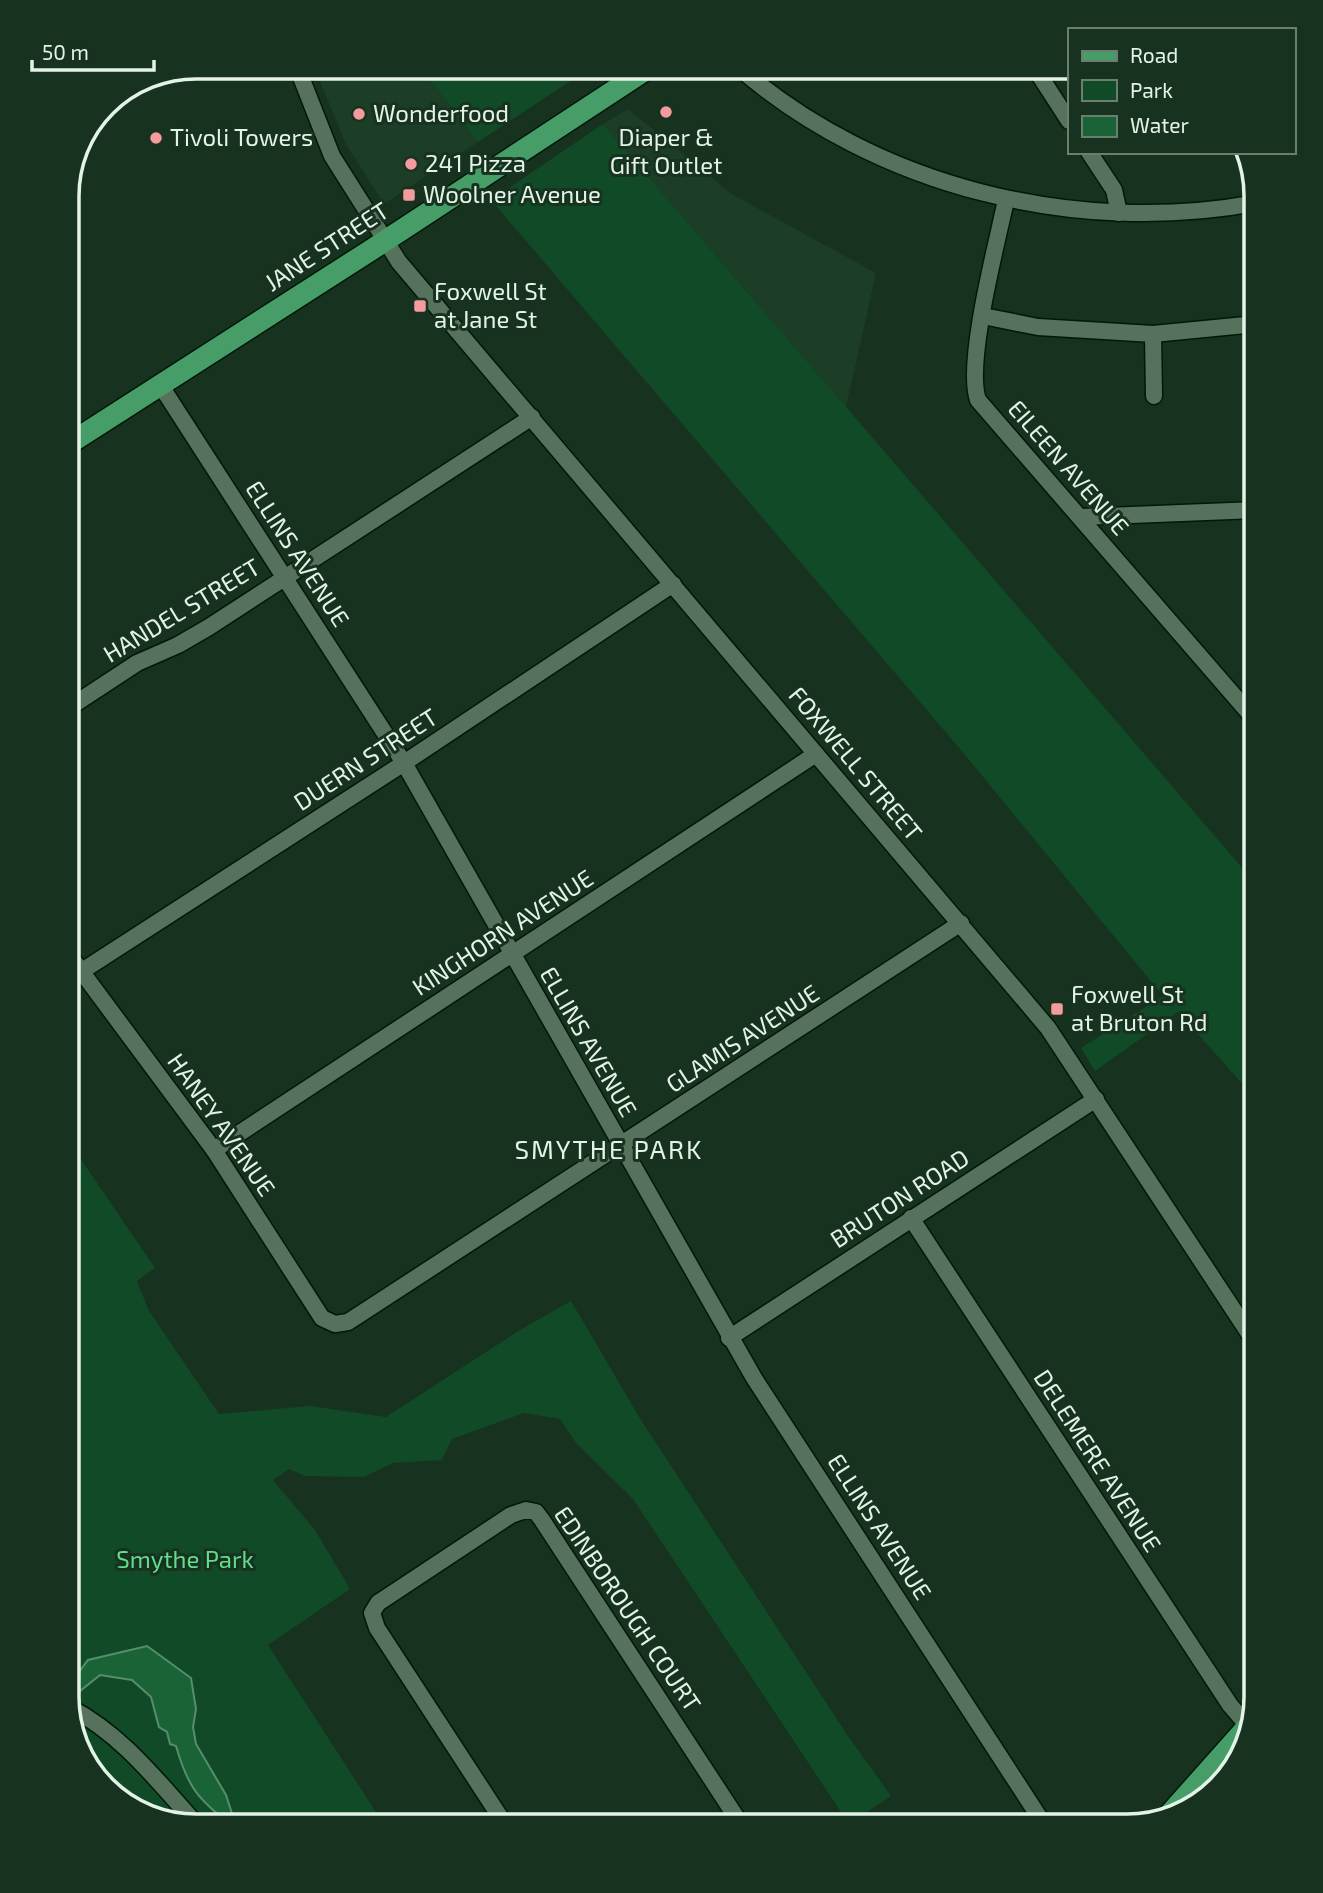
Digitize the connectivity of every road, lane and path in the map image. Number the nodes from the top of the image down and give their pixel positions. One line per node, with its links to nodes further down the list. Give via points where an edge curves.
1 (302, 79): 10 (street, via 332,156)
2 (632, 79): 10 (main road, JANE STREET)
3 (752, 79): 7 (street, via 832,133 909,169)
4 (1042, 79): 5 (street)
5 (1068, 119)
6 (1091, 154): 9 (street, via 1114,190)
7 (1006, 200): 9 (street); 11 (street, EILEEN AVENUE)
8 (1244, 205): 9 (street)
9 (1119, 213)
10 (387, 240): 14 (main road, JANE STREET); 16 (street, FOXWELL STREET, via 399,262)
11 (983, 316): 13 (street, via 1038,327); 19 (street, EILEEN AVENUE, via 974,375 978,400)
12 (1244, 325): 13 (street)
13 (1153, 334): 15 (street)
14 (161, 386): 17 (main road, JANE STREET); 20 (street, ELLINS AVENUE)
15 (1154, 396)
16 (532, 417): 20 (street, HANDEL STREET); 21 (street, FOXWELL STREET)
17 (79, 437)
18 (1244, 510): 19 (street)
19 (1081, 517): 23 (street, EILEEN AVENUE)
20 (285, 576): 22 (street, HANDEL STREET, via 209,627 137,663); 25 (street, ELLINS AVENUE)
21 (673, 584): 24 (street, FOXWELL STREET); 25 (street, DUERN STREET)
22 (79, 701)
23 (1244, 707)
24 (816, 754): 26 (street, FOXWELL STREET); 27 (street, KINGHORN AVENUE)
25 (404, 763): 27 (street, ELLINS AVENUE); 29 (street, DUERN STREET)
26 (961, 923): 30 (street, FOXWELL STREET, via 1048,1028); 31 (street, GLAMIS AVENUE)
27 (512, 954): 31 (street, ELLINS AVENUE); 32 (street, KINGHORN AVENUE)
28 (79, 967): 29 (street, HANEY AVENUE)
29 (82, 971): 32 (street, HANEY AVENUE)
30 (1096, 1099): 33 (street, BRUTON ROAD); 35 (street, FOXWELL STREET)
31 (621, 1146): 34 (street, GLAMIS AVENUE, via 348,1322); 36 (street, ELLINS AVENUE)
32 (214, 1150): 34 (street, HANEY AVENUE, via 322,1318)
33 (911, 1218): 36 (street, BRUTON ROAD); 38 (street, DELEMERE AVENUE)
34 (335, 1324)
35 (1244, 1326)
36 (729, 1338): 44 (street, ELLINS AVENUE)
37 (80, 1713): 41 (street, via 126,1746)
38 (1242, 1718)
39 (1235, 1741): 40 (main road)
40 (1182, 1801)
41 (187, 1814)
42 (498, 1814): 43 (street, EDINBOROUGH COURT, via 377,1628 372,1613 378,1603 526,1510 536,1512 542,1520)
43 (734, 1814)
44 (1037, 1814)

